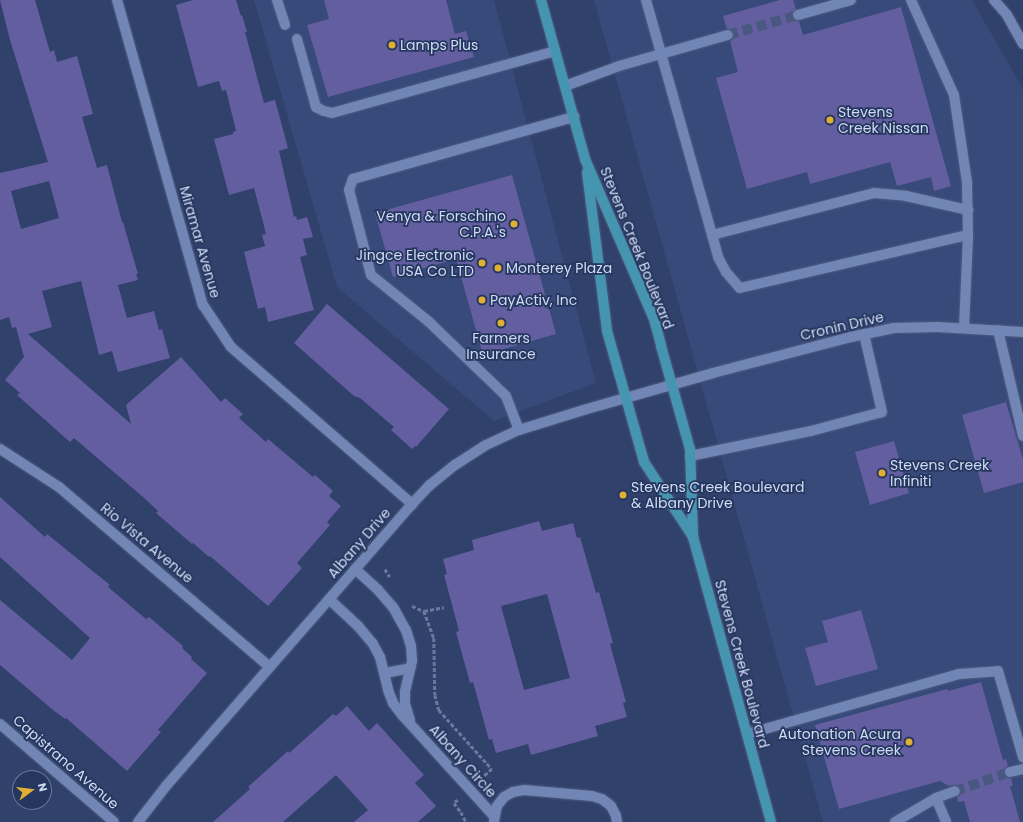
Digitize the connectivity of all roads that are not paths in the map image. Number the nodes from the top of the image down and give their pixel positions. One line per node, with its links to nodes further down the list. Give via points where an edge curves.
1 (118, 0): 31 (street, Miramar Avenue, via 203,305 231,347)
2 (277, 0): 9 (street)
3 (541, 0): 13 (main road, Stevens Creek Boulevard)
4 (646, 0): 14 (street)
5 (851, 0): 8 (street)
6 (911, 0): 18 (street, via 954,95 967,182)
7 (994, 0): 12 (street, via 1007,15)
8 (798, 15)
9 (285, 25)
10 (728, 35): 14 (street)
11 (297, 38): 13 (street, via 316,107 332,113)
12 (1023, 44)
13 (555, 51): 15 (main road, Stevens Creek Boulevard)
14 (661, 54): 15 (street); 19 (street)
15 (565, 86): 16 (main road, Stevens Creek Boulevard)
16 (574, 118): 17 (main road, Stevens Creek Boulevard); 27 (street, via 353,179 349,190 371,275 428,320 506,396)
17 (585, 159): 25 (main road, Stevens Creek Boulevard, via 654,319); 26 (main road, Stevens Creek Boulevard, via 608,331)
18 (968, 210): 19 (street, via 906,196 874,193); 20 (street)
19 (712, 235): 20 (street, via 718,257 726,272 740,288)
20 (968, 235): 21 (street)
21 (964, 328): 22 (street, Cronin Drive); 24 (street, Cronin Drive, via 894,328)
22 (998, 330): 23 (street, Cronin Drive); 28 (street)
23 (1023, 332)
24 (864, 334): 25 (street, Cronin Drive); 30 (street, via 882,412 811,431)
25 (672, 384): 26 (street, Albany Drive); 30 (main road, Stevens Creek Boulevard)
26 (626, 398): 27 (street, Albany Drive); 32 (main road, Stevens Creek Boulevard, via 644,462)
27 (519, 430): 31 (street, Albany Drive, via 484,446 455,465)
28 (1023, 436)
29 (0, 449): 35 (street, Rio Vista Avenue, via 59,487)
30 (690, 456): 32 (main road, Stevens Creek Boulevard)
31 (412, 504): 33 (street, Albany Drive)
32 (693, 537): 40 (main road, Stevens Creek Boulevard)
33 (355, 569): 34 (street, Albany Drive); 36 (street, Albany Circle, via 393,607 406,630)
34 (328, 599): 35 (street, Albany Drive); 37 (street, Albany Circle, via 358,626 373,644)
35 (270, 667): 48 (street, Albany Drive, via 166,786)
36 (411, 668): 37 (street); 39 (street, Albany Circle, via 405,704)
37 (385, 673): 39 (street, Albany Circle, via 393,703)
38 (0, 724): 47 (street, Capistrano Avenue)
39 (411, 724): 46 (street, Albany Circle)
40 (747, 734): 41 (street, via 959,674 998,671); 50 (main road, Stevens Creek Boulevard)
41 (1023, 757)
42 (1023, 769): 43 (street)
43 (1010, 772)
44 (955, 791): 45 (street)
45 (936, 798): 51 (street); 52 (street)
46 (494, 819): 49 (street, Albany Circle, via 497,806 504,797 524,790 602,799 611,806)
47 (114, 822)
48 (138, 822)
49 (617, 822)
50 (771, 822)
51 (895, 822)
52 (946, 822)

